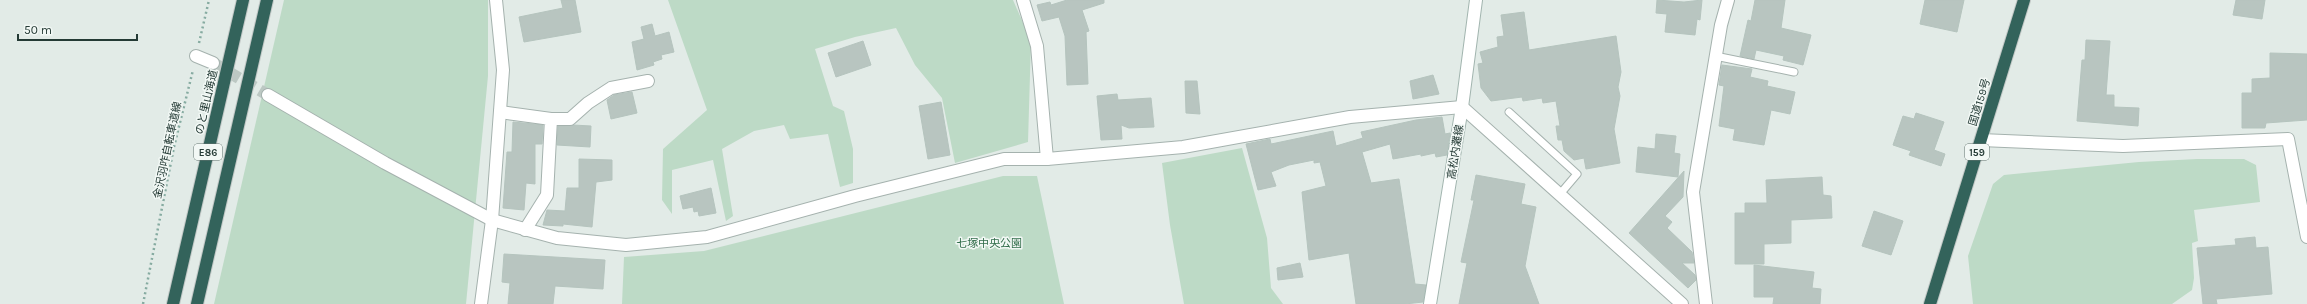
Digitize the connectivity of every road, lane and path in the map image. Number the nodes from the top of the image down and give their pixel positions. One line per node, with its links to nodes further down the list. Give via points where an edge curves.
1 (209, 0): 9 (path, 金沢羽咋自転車道線)
2 (242, 0): 26 (highway, のと里山海道 / E86)
3 (267, 0): 27 (highway, E86)
4 (496, 0): 16 (street, via 503,70)
5 (1023, 0): 20 (street, via 1037,46)
6 (1476, 0): 15 (street, 高松内灘線)
7 (1728, 0): 10 (street)
8 (2024, 0): 19 (highway, 国道159号 / 159)
9 (196, 56): 11 (street); 25 (path, 金沢羽咋自転車道線, via 174,147)
10 (1715, 56): 12 (lane); 31 (street, via 1693,192)
11 (213, 63)
12 (1794, 72)
13 (648, 81): 18 (street, via 611,88 570,119)
14 (268, 95): 22 (street, via 385,163)
15 (1462, 107): 20 (street, via 1350,118 1182,147); 21 (street); 29 (street, 高松内灘線)
16 (500, 112): 18 (street); 22 (street)
17 (1509, 112): 21 (lane, via 1577,174)
18 (550, 119): 23 (street, via 547,196)
19 (1981, 140): 24 (street, via 2123,146 2288,139); 32 (highway, 国道159号 / 159)
20 (1047, 159): 23 (street, via 1004,159 855,196 707,237 626,245 557,238)
21 (1560, 194): 30 (street)
22 (492, 220): 23 (street); 28 (street)
23 (526, 230)
24 (2307, 237)
25 (143, 304)
26 (173, 304)
27 (197, 304)
28 (481, 304)
29 (1430, 304)
30 (1682, 304)
31 (1706, 304)
32 (1930, 304)

